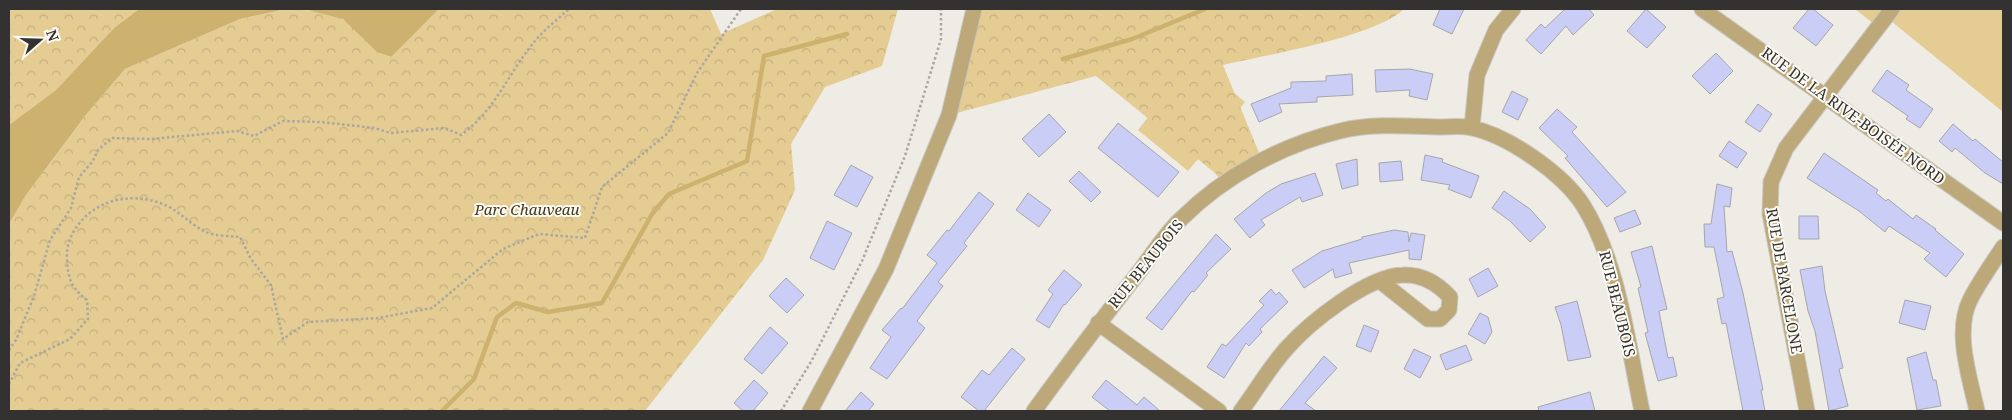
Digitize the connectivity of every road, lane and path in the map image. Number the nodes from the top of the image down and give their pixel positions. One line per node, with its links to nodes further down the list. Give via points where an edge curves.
1 (569, 9): 14 (path, via 535,41 475,125 461,134 445,128 391,133 321,122 283,121 254,136 237,132 151,139 112,138 98,150 79,177 71,208 50,240 34,296)
2 (741, 9): 15 (path, via 697,72 668,133 602,187 585,238 539,234 503,249 432,308 378,318 308,322 283,339 271,285 251,259 240,237 207,232 170,208 137,198 116,199 95,208 76,226 67,249 68,274 74,291 87,300 88,319 70,339 20,363)
3 (941, 9): 16 (path, via 941,39 905,156 862,261 812,360)
4 (974, 9): 17 (street, via 949,114 886,269)
5 (1513, 9): 9 (street, via 1496,30 1476,75)
6 (1702, 9): 8 (street, RUE DE LA RIVE-BOISÉE NORD)
7 (1892, 9): 8 (street, RUE DE BARCELONE)
8 (1826, 95): 10 (street, RUE DE LA RIVE-BOISÉE NORD); 22 (street, RUE DE BARCELONE, via 1786,148 1771,182 1770,214)
9 (1472, 127): 13 (street, RUE BEAUBOIS, via 1390,126 1341,130 1262,160 1223,183 1181,219); 21 (street, RUE BEAUBOIS, via 1517,147 1554,173 1582,205 1604,250 1620,305)
10 (2003, 223)
11 (2003, 247): 23 (street, via 1970,301 1964,322 1965,351)
12 (1380, 281): 20 (street, via 1339,302 1286,349)
13 (1098, 324): 18 (street, RUE BEAUBOIS); 19 (street)
14 (9, 350)
15 (9, 384)
16 (781, 411)
17 (810, 411)
18 (1034, 411)
19 (1219, 411)
20 (1241, 411)
21 (1642, 411)
22 (1807, 411)
23 (1977, 411)

